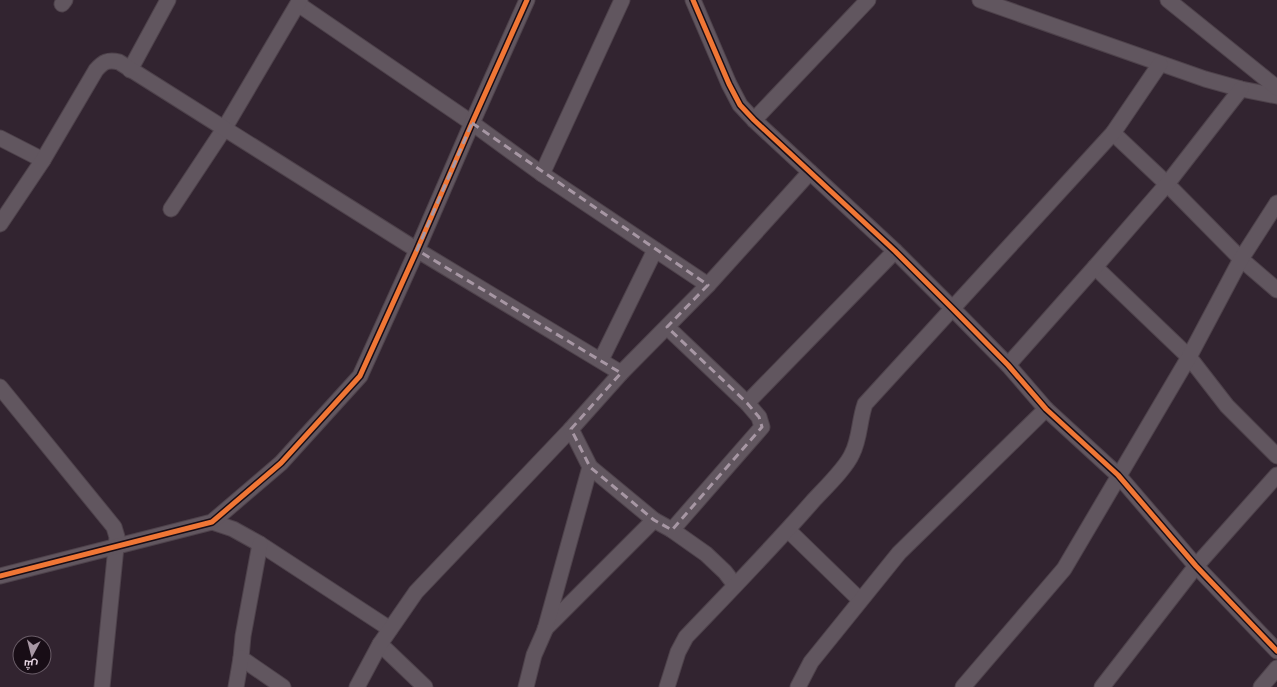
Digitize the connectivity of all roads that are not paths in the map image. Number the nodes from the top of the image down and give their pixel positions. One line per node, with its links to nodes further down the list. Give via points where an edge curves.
1 (168, 0): 10 (street)
2 (527, 0): 15 (street)
3 (622, 0): 21 (street)
4 (693, 0): 14 (street, via 729,84 740,105)
5 (868, 0): 14 (street)
6 (980, 0): 9 (street)
7 (1168, 0): 11 (street)
8 (299, 2): 15 (street); 16 (street)
9 (1160, 64): 12 (street); 17 (street)
10 (130, 70): 16 (street); 19 (street, via 112,60 100,64)
11 (1277, 88)
12 (1241, 89): 13 (street); 22 (street)
13 (1277, 96)
14 (754, 120): 20 (street)
15 (472, 124): 21 (street); 26 (street)
16 (224, 128): 24 (street); 26 (street)
17 (1112, 133): 22 (street); 33 (street)
18 (0, 138): 19 (street)
19 (43, 160): 25 (street)
20 (810, 172): 28 (street); 31 (street)
21 (542, 174): 27 (street)
22 (1167, 184): 29 (street); 30 (street)
23 (1277, 203): 29 (street)
24 (171, 209)
25 (0, 224)
26 (417, 250): 36 (street); 48 (street, via 360,376 281,463)
27 (654, 250): 31 (street); 36 (street)
28 (895, 251): 33 (street); 40 (street)
29 (1242, 259): 32 (street); 35 (street)
30 (1095, 267): 35 (street); 37 (street)
31 (708, 285): 34 (street)
32 (1277, 290)
33 (954, 309): 37 (street); 50 (street, via 865,404 852,456)
34 (666, 327): 38 (street); 40 (street)
35 (1189, 357): 43 (street, via 1227,406); 45 (street)
36 (601, 360): 38 (street)
37 (1008, 365): 41 (street)
38 (621, 373): 42 (street)
39 (0, 387): 52 (street, via 114,527)
40 (747, 403): 49 (street, via 760,418 762,427)
41 (1046, 409): 45 (street); 56 (street, via 899,553)
42 (572, 428): 44 (street); 57 (street, via 416,592)
43 (1277, 456)
44 (590, 467): 47 (street); 58 (street)
45 (1118, 475): 53 (street); 71 (street, via 1064,569)
46 (1277, 475): 53 (street)
47 (654, 520): 49 (street); 58 (street)
48 (212, 522): 51 (street); 52 (street)
49 (672, 530): 55 (street, via 706,554)
50 (788, 530): 55 (street); 56 (street)
51 (260, 544): 57 (street); 61 (street)
52 (116, 547): 54 (street); 63 (street)
53 (1196, 566): 60 (street); 72 (street)
54 (0, 576)
55 (736, 585): 69 (street, via 686,637 678,652)
56 (860, 600): 70 (street, via 810,662)
57 (390, 629): 59 (street)
58 (545, 630): 68 (street, via 534,655)
59 (380, 644): 66 (street); 67 (street)
60 (1277, 651)
61 (241, 658): 64 (street); 65 (street)
62 (1277, 668): 73 (street)
63 (102, 687)
64 (236, 687)
65 (283, 687)
66 (357, 687)
67 (426, 687)
68 (526, 687)
69 (667, 687)
70 (798, 687)
71 (963, 687)
72 (1102, 687)
73 (1260, 687)

